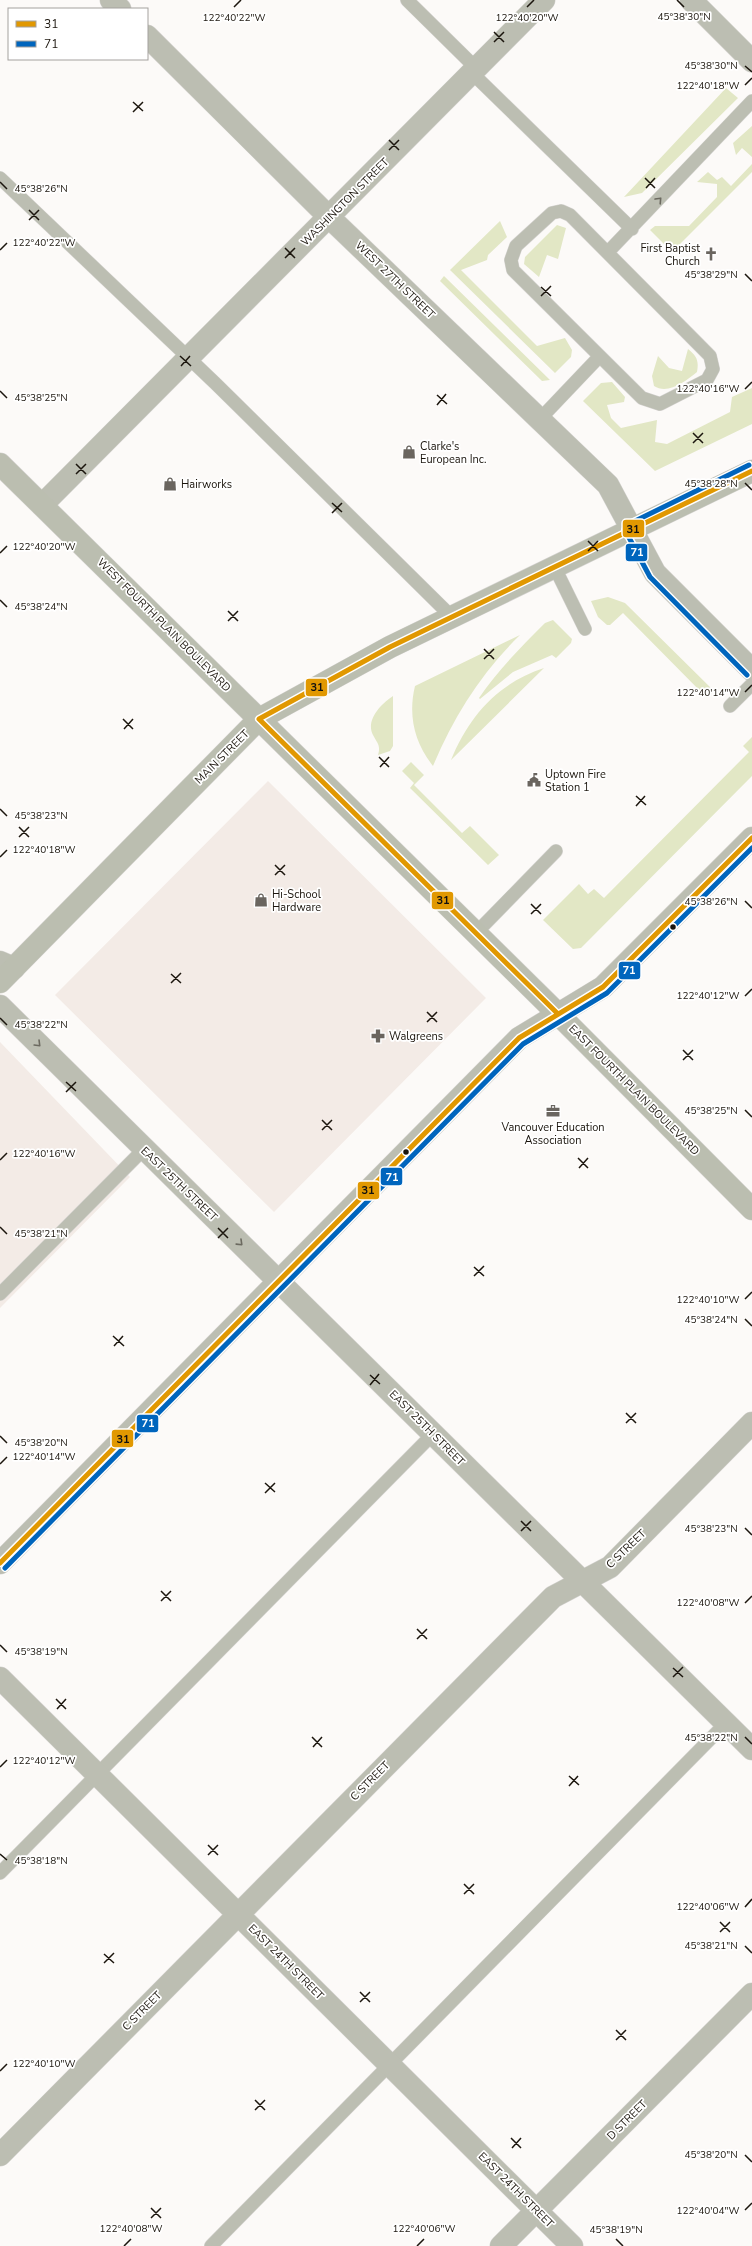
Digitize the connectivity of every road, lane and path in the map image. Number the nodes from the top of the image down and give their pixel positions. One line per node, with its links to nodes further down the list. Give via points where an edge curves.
1 (111, 0): 5 (street)
2 (407, 0): 8 (lane)
3 (544, 0): 8 (street, WASHINGTON STREET)
4 (691, 0): 7 (street)
5 (119, 8)
6 (148, 37): 11 (street, WEST 27TH STREET)
7 (752, 61)
8 (474, 71): 11 (street, WASHINGTON STREET); 12 (lane)
9 (752, 101): 12 (lane, one-way to 9)
10 (0, 178): 15 (lane)
11 (330, 218): 15 (street, WASHINGTON STREET); 16 (street, WEST 27TH STREET)
12 (632, 229): 13 (lane)
13 (608, 252): 14 (lane, via 570,214 561,211 552,213 516,246 511,260 513,270); 14 (lane, via 710,356 713,369 707,380 660,404 642,398)
14 (599, 357): 16 (lane)
15 (189, 358): 19 (street, WASHINGTON STREET); 22 (lane)
16 (540, 419): 20 (street, WEST 27TH STREET, via 608,485)
17 (0, 464): 19 (main road, WEST FOURTH PLAIN BOULEVARD)
18 (752, 471): 20 (main road, MAIN STREET)
19 (42, 505): 27 (main road, WEST FOURTH PLAIN BOULEVARD)
20 (632, 530): 21 (main road, MAIN STREET); 24 (street, WEST 27TH STREET, via 655,573)
21 (555, 568): 22 (main road, MAIN STREET); 23 (lane)
22 (454, 618): 27 (main road, MAIN STREET, via 390,647)
23 (585, 629)
24 (752, 670)
25 (752, 684): 26 (lane)
26 (730, 706)
27 (259, 719): 30 (main road, EAST FOURTH PLAIN BOULEVARD); 31 (main road, MAIN STREET)
28 (752, 838): 33 (street, via 603,987)
29 (556, 851): 30 (lane)
30 (476, 933): 33 (main road, EAST FOURTH PLAIN BOULEVARD)
31 (5, 971)
32 (0, 1006): 34 (street, EAST 25TH STREET, one-way to 34)
33 (558, 1014): 35 (main road, EAST FOURTH PLAIN BOULEVARD); 36 (street, via 519,1038)
34 (144, 1149): 36 (street, EAST 25TH STREET, one-way to 36); 37 (lane)
35 (752, 1209)
36 (278, 1281): 39 (street, EAST 25TH STREET); 40 (street)
37 (0, 1294)
38 (752, 1423): 41 (street, C STREET, via 610,1567)
39 (433, 1434): 41 (street, EAST 25TH STREET); 45 (lane)
40 (0, 1563)
41 (583, 1581): 43 (street, EAST 25TH STREET); 47 (street, C STREET, via 553,1597)
42 (0, 1678): 45 (street, EAST 24TH STREET)
43 (726, 1723): 44 (street, EAST 25TH STREET); 49 (lane)
44 (752, 1748)
45 (98, 1774): 46 (lane); 47 (street, EAST 24TH STREET)
46 (0, 1873)
47 (238, 1915): 49 (street, EAST 24TH STREET); 50 (street, C STREET)
48 (752, 1994): 51 (street, D STREET)
49 (390, 2065): 51 (street, EAST 24TH STREET); 52 (lane)
50 (0, 2155)
51 (537, 2210): 53 (street, D STREET); 54 (street, EAST 24TH STREET)
52 (211, 2246)
53 (501, 2246)
54 (572, 2246)

